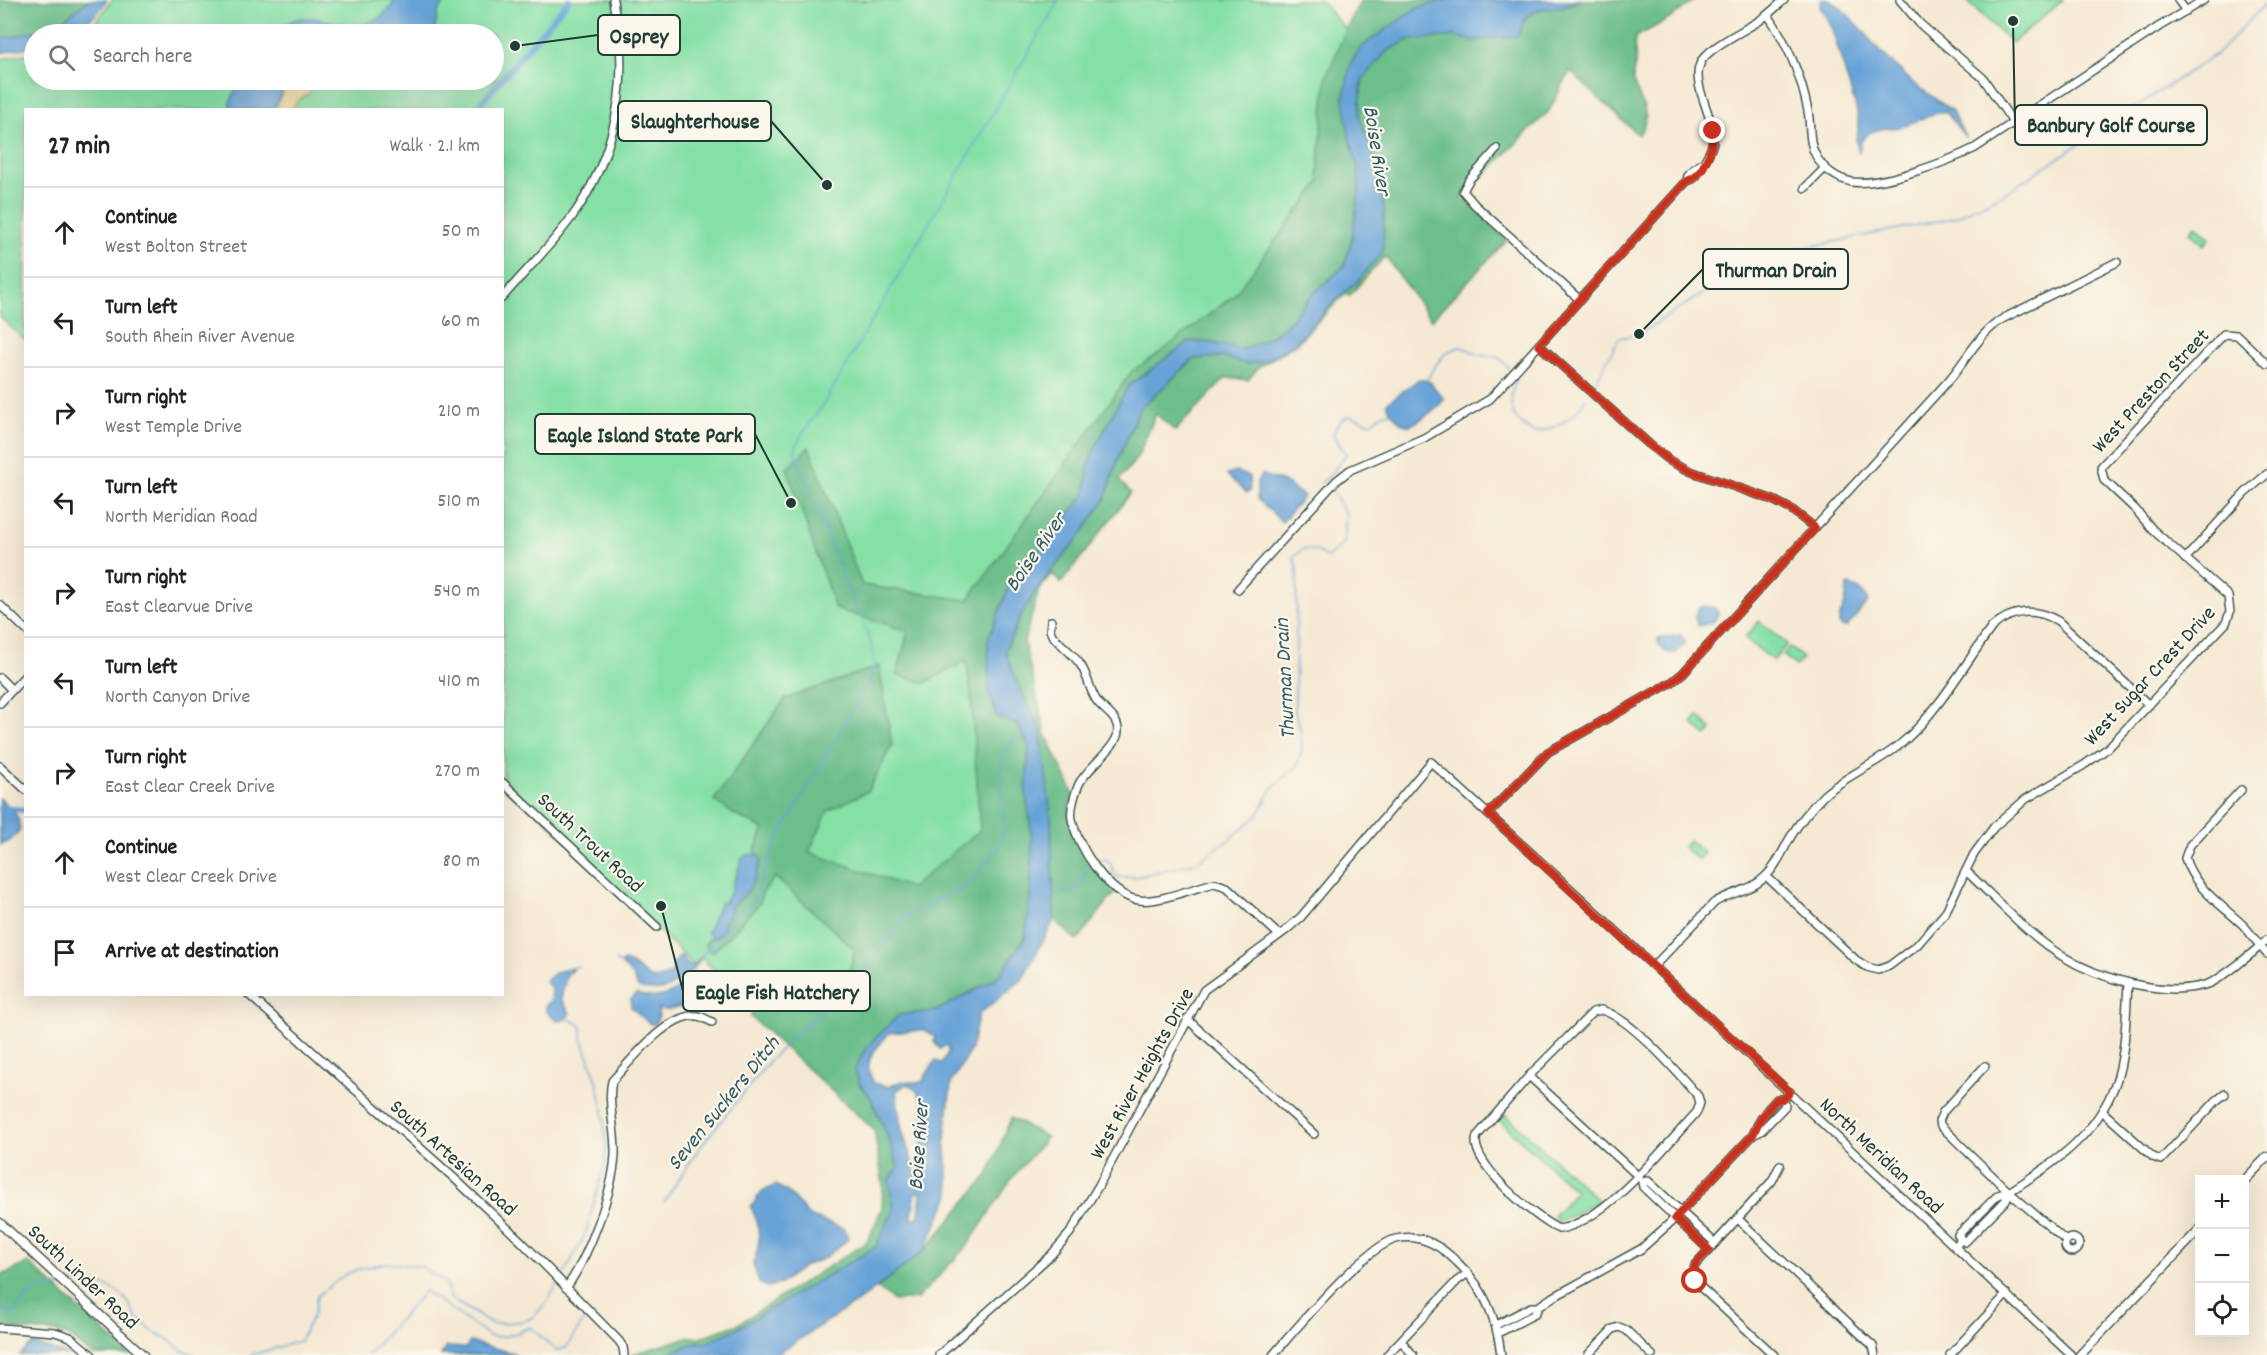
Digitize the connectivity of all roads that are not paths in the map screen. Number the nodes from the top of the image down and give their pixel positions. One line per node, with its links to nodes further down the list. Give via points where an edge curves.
1 (613, 0): 13 (street, via 621,47 621,81 604,158 574,214)
2 (1784, 0): 7 (street)
3 (1900, 0): 8 (street, via 1920,24 1983,78)
4 (2178, 0): 6 (street)
5 (2204, 0): 6 (street)
6 (2186, 11): 8 (street)
7 (1768, 15): 10 (street, via 1792,57 1808,112 1811,143); 14 (street, via 1700,63 1699,81 1713,131 1712,148 1703,164 1687,176 1687,181)
8 (2014, 124): 10 (street, via 1948,161 1893,177 1852,182)
9 (1497, 149): 14 (street, via 1463,191)
10 (1825, 168): 11 (street)
11 (1805, 188)
12 (2117, 262): 18 (street, via 1989,328 1952,377)
13 (504, 296)
14 (1580, 300): 15 (street)
15 (1539, 345): 18 (street, via 1670,461 1773,500); 20 (street, via 1490,399 1424,438 1345,473)
16 (2267, 364): 19 (street, West Preston Street, via 2236,335 2220,336 2103,463 2104,480)
17 (2267, 474): 19 (street)
18 (1815, 528): 34 (street, via 1683,673 1548,752)
19 (2185, 559): 28 (street, West Sugar Crest Drive, via 2228,596 2230,612 2226,623)
20 (1238, 589)
21 (0, 605): 23 (street)
22 (1051, 621): 38 (street, via 1052,635 1080,663 1095,699 1119,729 1108,750 1079,784 1072,817 1076,832 1106,881 1127,897 1139,900 1214,883 1227,886)
23 (24, 628)
24 (24, 677): 26 (street)
25 (0, 678): 26 (street)
26 (12, 690): 27 (street)
27 (0, 703)
28 (2149, 705): 35 (street, West Sugar Crest Drive, via 2099,755 2006,815 1983,840); 36 (street, via 2058,621 2041,613 2019,612 2002,619 1908,738 1832,789 1812,808)
29 (1431, 762): 34 (street, North Meridian Road); 38 (street, West River Heights Drive, via 1301,916)
30 (0, 766): 32 (street)
31 (504, 784): 37 (street, South Trout Road)
32 (24, 788)
33 (2241, 790): 40 (street, via 2190,845 2186,858 2193,877)
34 (1488, 814): 42 (street, North Meridian Road)
35 (1966, 871): 36 (street, West Sugar Crest Drive, via 1945,913 1917,945 1878,970 1862,965); 43 (street, via 2056,951)
36 (1766, 876): 42 (street, via 1714,903)
37 (657, 927)
38 (1280, 935): 45 (street, West River Heights Drive, via 1212,982)
39 (2267, 940): 40 (street)
40 (2260, 947): 41 (street); 43 (street, via 2210,983 2165,990)
41 (2267, 954)
42 (1654, 966): 49 (street, North Meridian Road)
43 (2128, 983): 51 (street, via 2116,1083)
44 (250, 996): 67 (street, South Artesian Road, via 454,1179)
45 (1187, 1019): 52 (street); 79 (street, West River Heights Drive, via 1070,1233 1051,1255)
46 (712, 1022): 67 (street, via 690,1016 666,1027 612,1081 615,1156 608,1188 583,1258)
47 (1985, 1066): 57 (street, via 1943,1112 1940,1121 1944,1131)
48 (1529, 1076): 56 (street); 56 (street, via 1475,1142 1498,1180 1530,1211 1559,1229 1566,1228); 56 (street, via 1593,1012 1601,1010 1668,1062 1700,1103)
49 (1790, 1092): 58 (street, via 1772,1104 1753,1135); 64 (street, North Meridian Road)
50 (2225, 1094): 51 (street, via 2161,1160)
51 (2102, 1111): 57 (street, via 2071,1149)
52 (1314, 1134)
53 (2267, 1157): 55 (main road)
54 (1780, 1165): 59 (street, via 1772,1181)
55 (2249, 1176)
56 (1640, 1179): 58 (street, via 1648,1182)
57 (2009, 1192): 62 (street); 64 (street, via 2006,1200 1965,1242)
58 (1678, 1215): 63 (street); 65 (street); 69 (street, via 1641,1250)
59 (1738, 1219): 63 (street); 76 (street, via 1873,1346)
60 (0, 1223): 75 (main road, South Linder Road)
61 (2195, 1233): 74 (main road)
62 (2066, 1241)
63 (1715, 1243): 65 (street)
64 (1959, 1243): 68 (street, North Meridian Road)
65 (1709, 1250): 86 (street, via 1694,1266 1695,1281)
66 (1468, 1273): 70 (street, via 1480,1288); 73 (street); 80 (street, via 1430,1241 1408,1238 1383,1244 1330,1292)
67 (566, 1288): 78 (street, South Artesian Road, via 619,1341)
68 (2007, 1294): 87 (street); 88 (street, North Meridian Road)
69 (1538, 1307): 70 (street); 72 (street, via 1535,1314)
70 (1496, 1325): 72 (street)
71 (0, 1328): 77 (street, via 55,1332 70,1337)
72 (1498, 1333): 83 (street)
73 (1401, 1341): 81 (street); 82 (street)
74 (2092, 1344): 89 (main road); 90 (main road)
75 (140, 1354)
76 (1875, 1354)
77 (92, 1355)
78 (624, 1355)
79 (939, 1355)
80 (1273, 1355)
81 (1387, 1355)
82 (1413, 1355)
83 (1500, 1355)
84 (1588, 1355): 85 (street, via 1619,1327)
85 (1652, 1355)
86 (1774, 1355)
87 (1950, 1355)
88 (2071, 1355)
89 (2080, 1355)
90 (2094, 1355)

